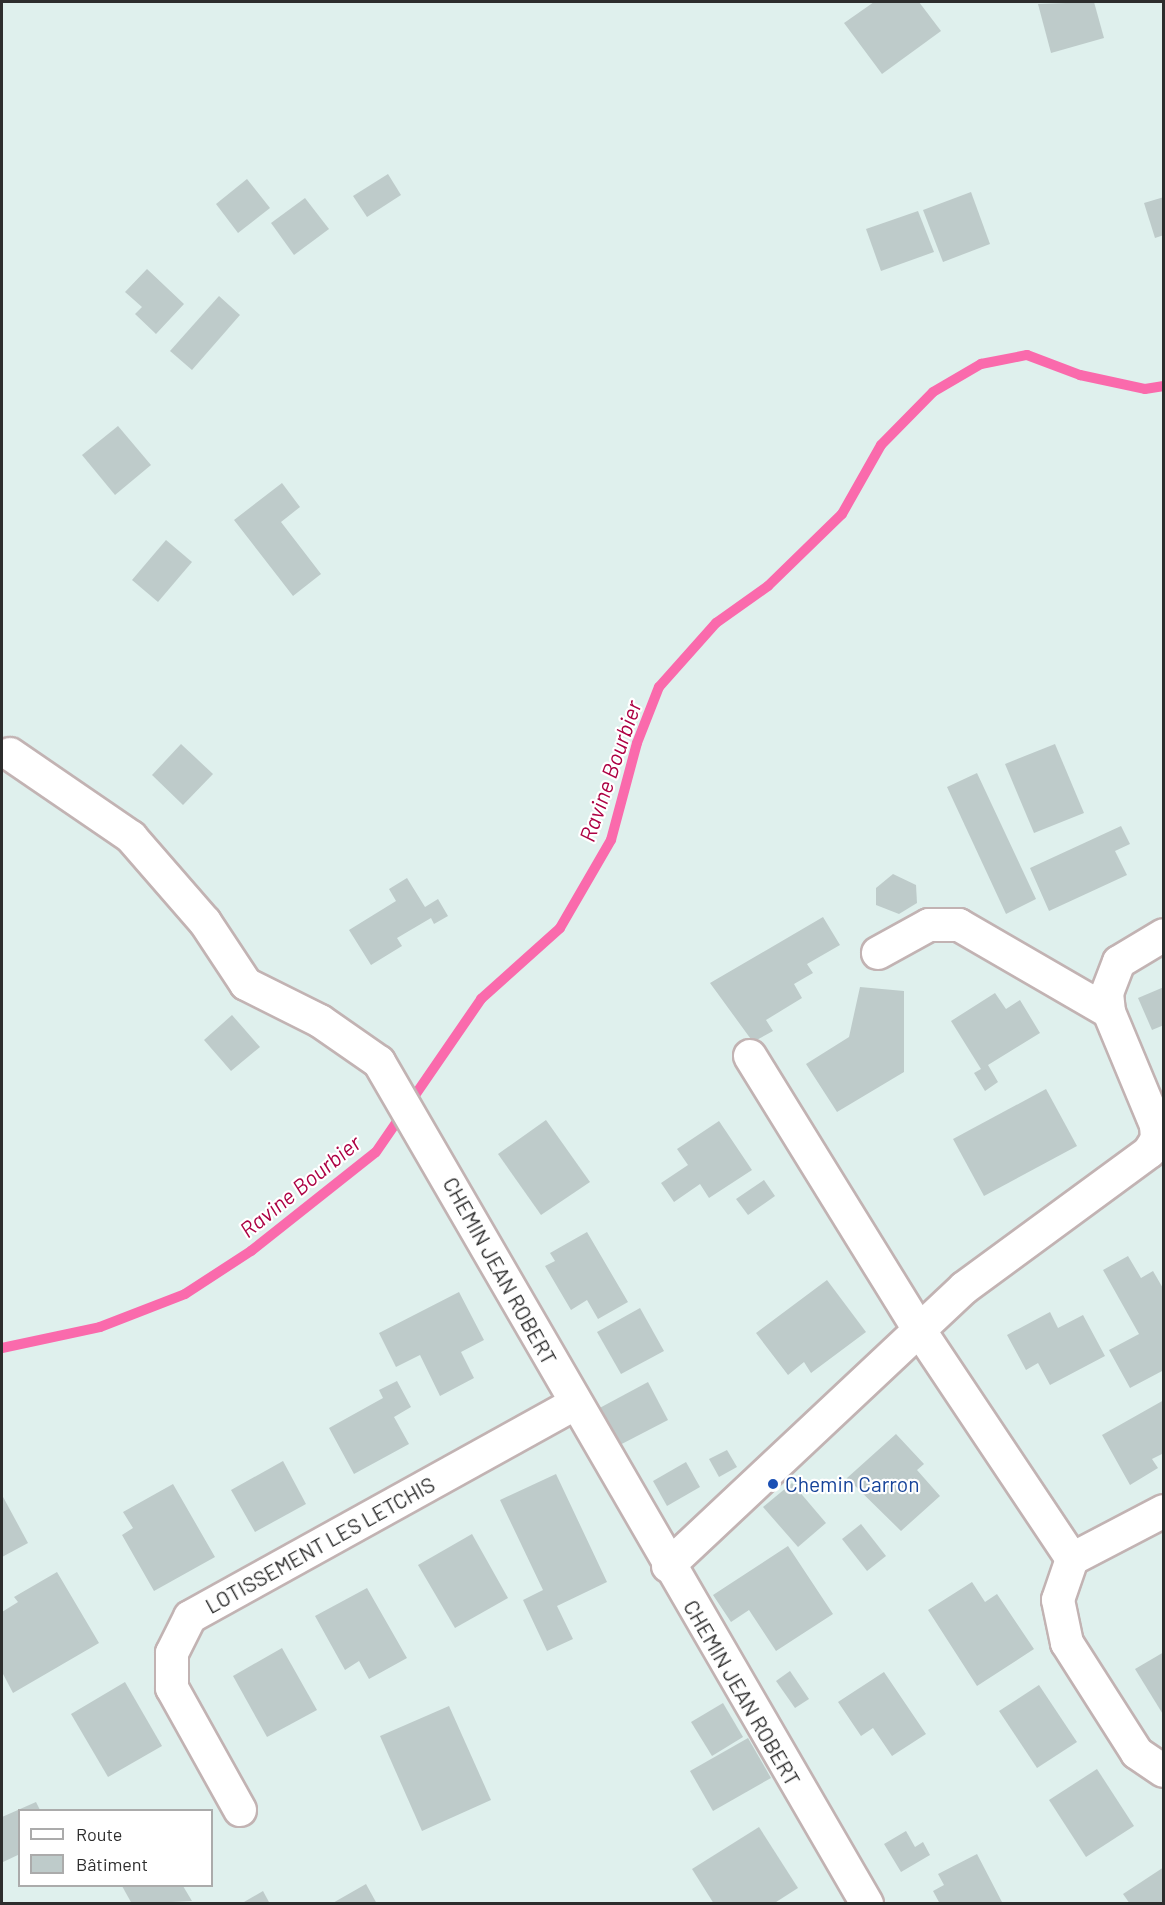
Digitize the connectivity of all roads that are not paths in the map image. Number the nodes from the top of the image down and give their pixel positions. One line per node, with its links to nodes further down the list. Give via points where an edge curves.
1 (10, 754): 8 (street, CHEMIN JEAN ROBERT, via 131,837 205,922 246,984 320,1021 379,1062)
2 (1164, 935): 4 (street, via 1119,962 1110,975)
3 (878, 953): 4 (street, via 929,925 959,926)
4 (1109, 1012): 6 (street, via 1152,1110)
5 (750, 1056): 7 (street)
6 (1160, 1140): 7 (street, via 1135,1164 964,1288)
7 (920, 1331): 10 (street); 11 (street)
8 (575, 1404): 11 (street, CHEMIN JEAN ROBERT); 13 (street, LOTISSEMENT LES LETCHIS, via 190,1617 172,1653 172,1688)
9 (1164, 1511): 10 (street)
10 (1072, 1558): 12 (street, via 1058,1600 1067,1643 1137,1753)
11 (668, 1566): 14 (street, CHEMIN JEAN ROBERT)
12 (1164, 1771)
13 (240, 1810)
14 (867, 1904)

